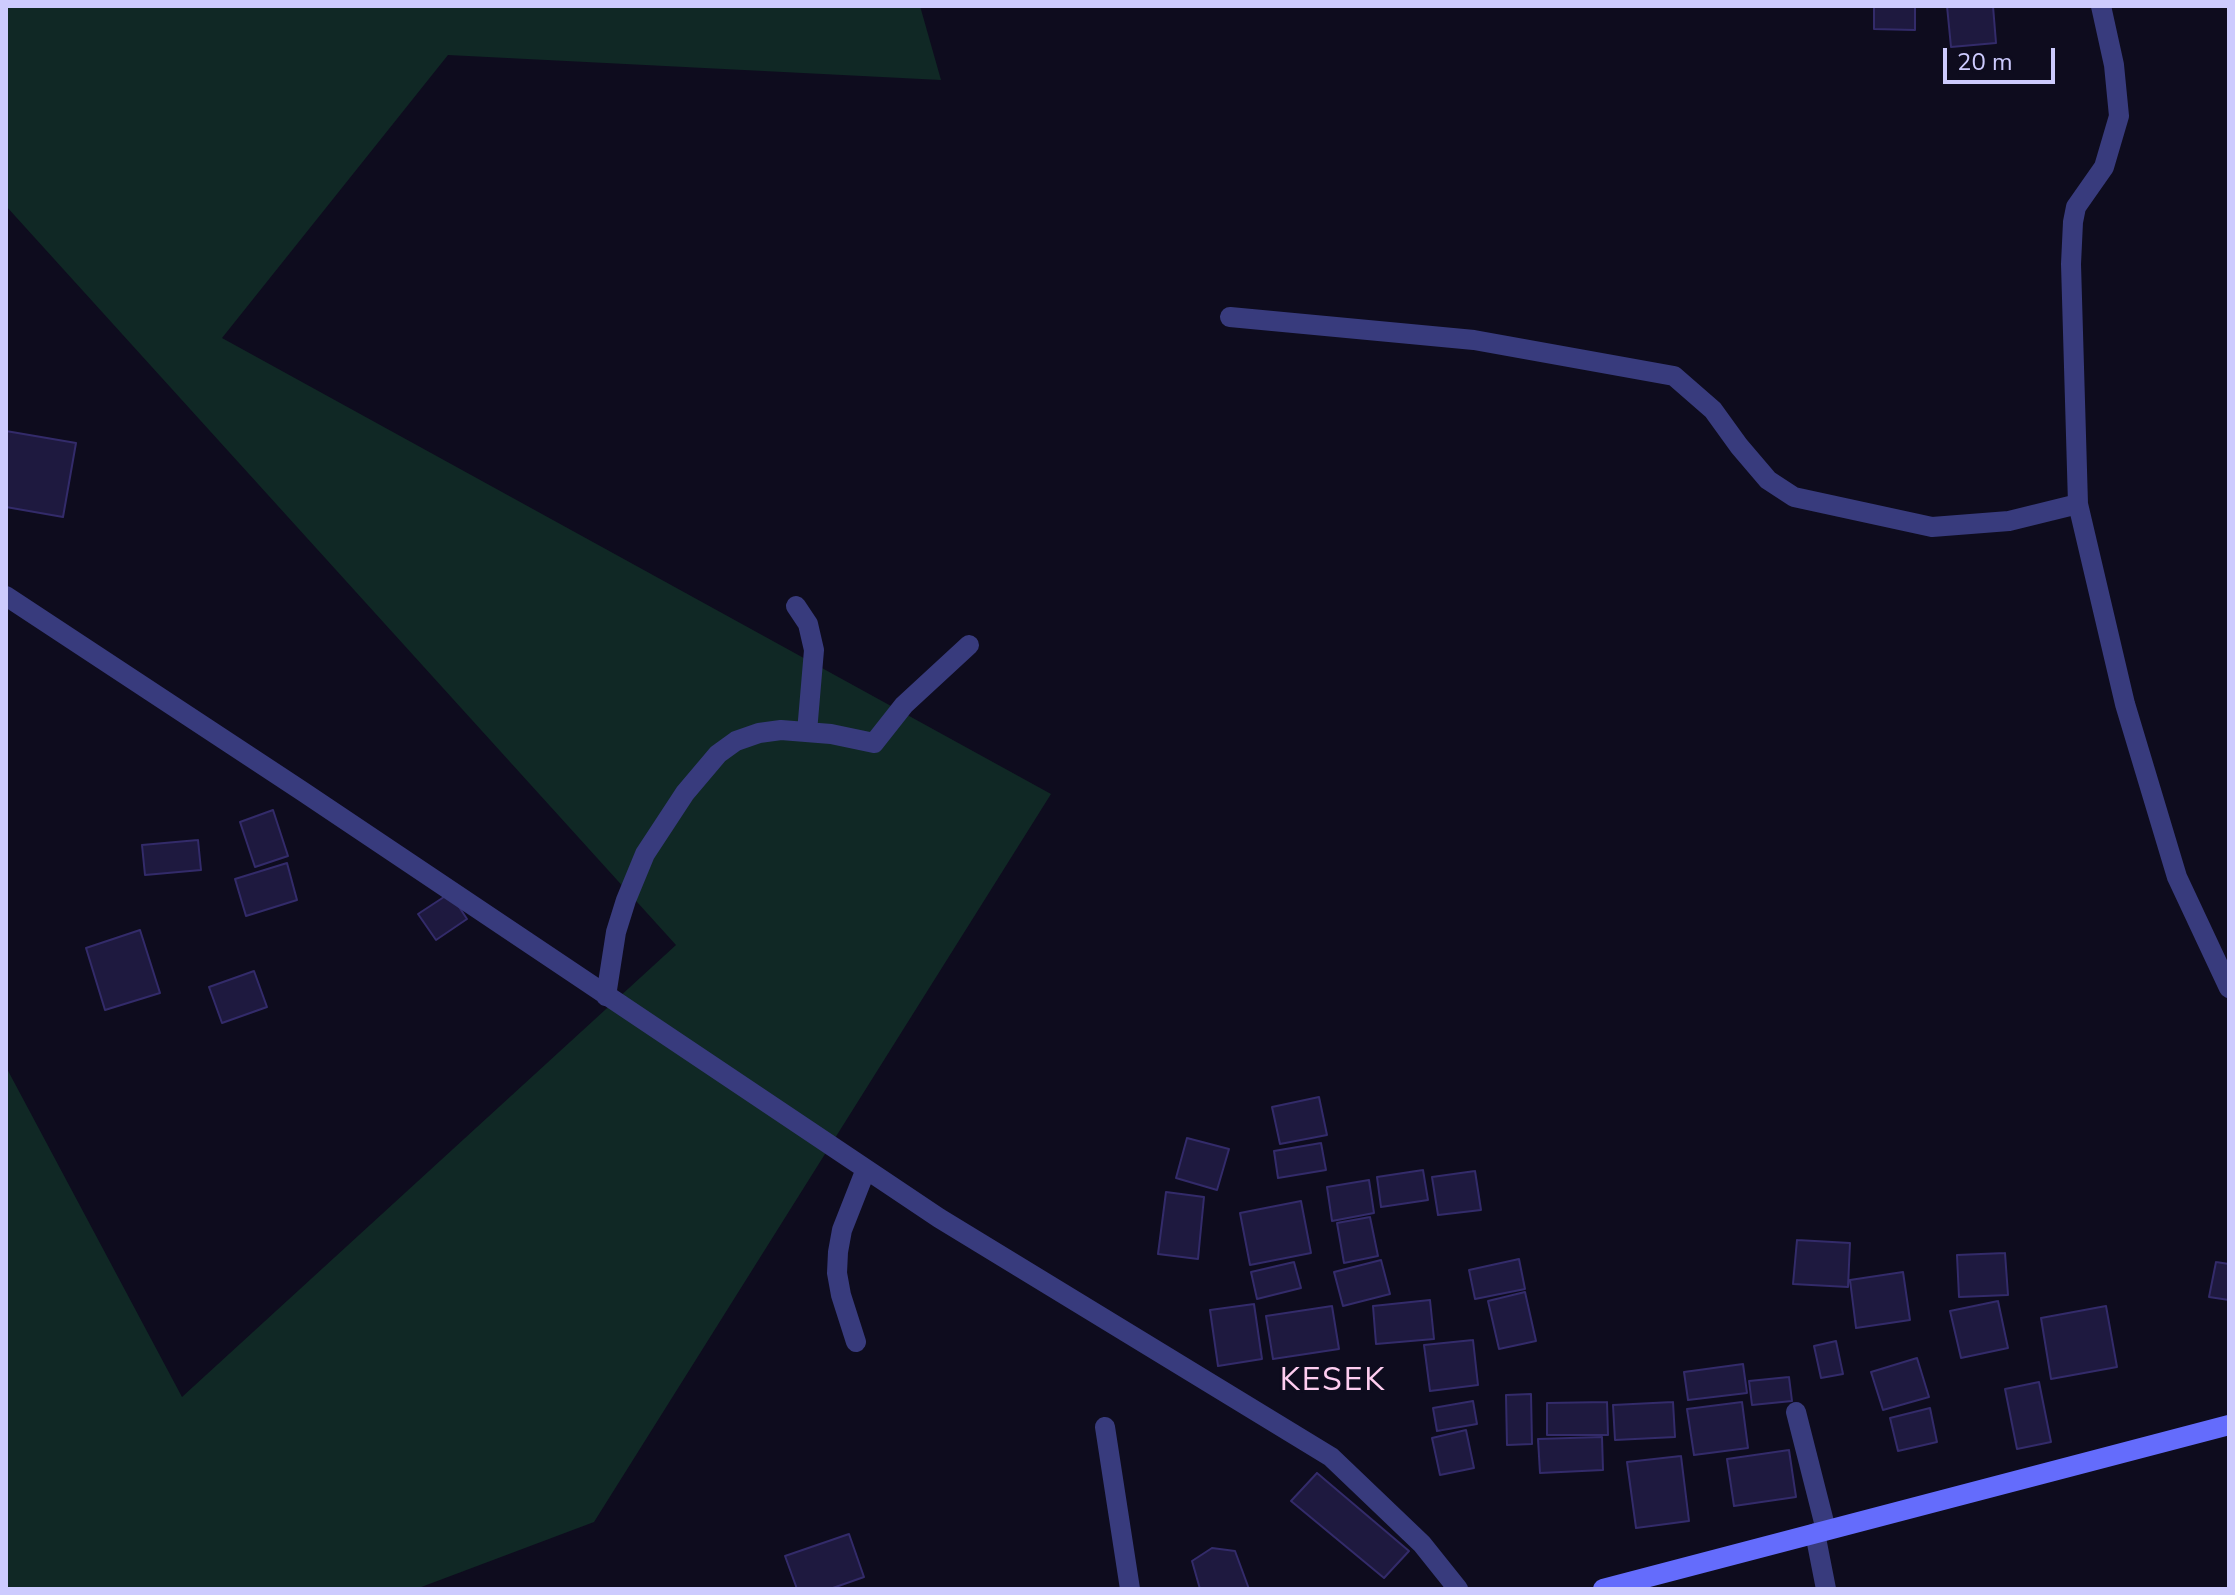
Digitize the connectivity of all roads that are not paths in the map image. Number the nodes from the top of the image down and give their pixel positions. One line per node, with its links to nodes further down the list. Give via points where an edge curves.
1 (2101, 6): 3 (street, via 2119,116 2104,167 2076,207 2073,222)
2 (1230, 317): 3 (street, via 1474,340 1674,376 1713,410 1768,480 1794,497 1932,527 2009,521)
3 (2078, 504): 8 (street, via 2125,704 2177,877)
4 (6, 596): 9 (street)
5 (796, 606): 7 (street, via 808,624 814,650)
6 (969, 645): 7 (street, via 904,705 874,743)
7 (807, 732): 9 (street, via 781,730 736,741 685,793 645,854 626,900)
8 (2229, 988)
9 (606, 996): 10 (street)
10 (866, 1169): 11 (street, via 838,1252 841,1295); 17 (street, via 1331,1457 1422,1544)
11 (856, 1342)
12 (1796, 1412): 15 (street)
13 (2229, 1425): 15 (main road)
14 (1105, 1427): 16 (street)
15 (1821, 1532): 18 (main road); 19 (street)
16 (1130, 1589)
17 (1458, 1589)
18 (1603, 1589)
19 (1826, 1589)

